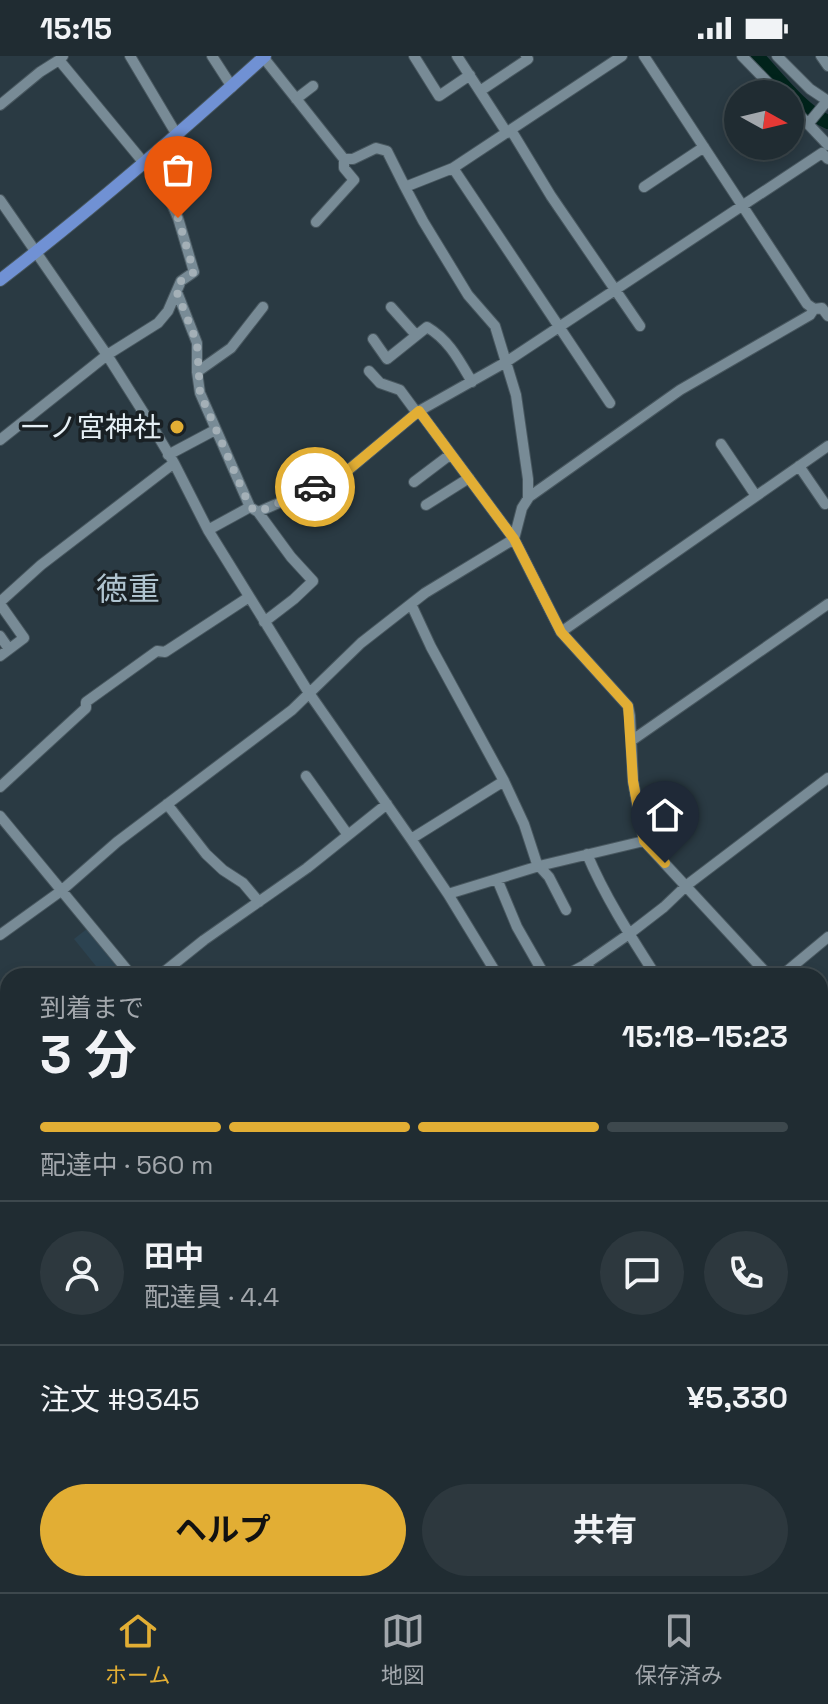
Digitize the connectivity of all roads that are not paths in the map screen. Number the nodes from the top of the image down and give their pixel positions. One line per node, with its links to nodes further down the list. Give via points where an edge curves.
1 (130, 56): 25 (street)
2 (212, 56): 17 (street)
3 (414, 56): 14 (street, via 439,96)
4 (526, 56): 18 (street)
5 (622, 56): 24 (street)
6 (644, 56): 27 (street)
7 (742, 56): 15 (street)
8 (777, 56): 20 (street)
9 (821, 56): 13 (street)
10 (264, 57): 17 (main road); 19 (street)
11 (461, 57): 14 (street)
12 (61, 58): 21 (street); 30 (street)
13 (828, 66)
14 (470, 75): 18 (street)
15 (765, 80)
16 (313, 86): 19 (street)
17 (232, 87): 25 (main road)
18 (480, 91): 24 (street)
19 (296, 99): 28 (street)
20 (827, 101): 23 (street)
21 (0, 105)
22 (804, 119): 23 (street)
23 (809, 124): 26 (street)
24 (509, 132): 31 (street); 40 (street)
25 (177, 135): 30 (main road)
26 (828, 145)
27 (704, 147): 33 (street); 35 (street)
28 (344, 159): 32 (street, via 376,148 387,151); 36 (street, via 354,180)
29 (828, 159): 35 (street, via 822,153)
30 (148, 160): 37 (main road); 39 (street, via 178,218 194,272)
31 (453, 168): 32 (street); 46 (street)
32 (405, 187): 50 (street, via 468,295 495,326)
33 (644, 187)
34 (0, 200): 37 (street)
35 (743, 205): 40 (street); 43 (street)
36 (316, 222)
37 (36, 253): 38 (main road); 49 (street)
38 (0, 280)
39 (176, 290): 49 (street, via 158,323); 52 (street, via 197,343)
40 (616, 290): 45 (street); 46 (street)
41 (263, 307): 52 (street, via 231,348)
42 (391, 307): 47 (street)
43 (814, 309): 44 (street, via 822,308); 66 (street, via 680,390)
44 (828, 316)
45 (640, 326)
46 (561, 327): 50 (street); 54 (street)
47 (416, 335): 48 (street, via 387,359); 53 (street, via 427,327 440,335)
48 (373, 339)
49 (107, 355): 57 (street); 61 (street)
50 (506, 362): 53 (street); 66 (street, via 516,395)
51 (369, 371): 55 (street, via 380,383 400,390)
52 (197, 372): 56 (street)
53 (472, 382): 55 (street)
54 (610, 403)
55 (418, 412): 60 (street); 69 (street, via 341,476)
56 (215, 430): 61 (street); 69 (street)
57 (0, 440)
58 (721, 444): 65 (street)
59 (828, 446): 62 (street)
60 (451, 454): 63 (street); 64 (street)
61 (171, 459): 70 (street); 73 (street)
62 (799, 466): 65 (street); 67 (street)
63 (469, 478): 68 (street); 71 (street)
64 (414, 482)
65 (756, 496): 77 (street)
66 (528, 498): 71 (street)
67 (825, 504)
68 (426, 505)
69 (254, 510): 70 (street); 76 (street, via 313,581)
70 (208, 530): 72 (street)
71 (514, 539): 74 (street); 77 (street)
72 (249, 597): 76 (street); 85 (street, via 165,652 157,651 86,702 86,708)
73 (0, 603): 79 (street, via 24,638)
74 (411, 604): 80 (street); 84 (street)
75 (828, 604): 81 (street)
76 (264, 622): 80 (street)
77 (561, 632): 81 (street, via 628,706)
78 (0, 636): 79 (street)
79 (5, 653)
80 (309, 693): 86 (street); 87 (street)
81 (631, 741): 91 (street)
82 (306, 776): 89 (street)
83 (828, 778): 95 (street)
84 (504, 781): 90 (street); 93 (street)
85 (0, 787)
86 (167, 804): 96 (street); 98 (street, via 206,854)
87 (387, 804): 89 (street); 90 (street)
88 (0, 816): 96 (street)
89 (348, 835): 98 (street)
90 (411, 839): 97 (street)
91 (644, 841): 92 (street); 95 (street)
92 (587, 854): 93 (street); 100 (street)
93 (538, 866): 94 (street); 99 (street)
94 (497, 879): 97 (street); 107 (street)
95 (687, 885): 100 (street); 111 (street)
96 (61, 891): 101 (street); 104 (street)
97 (448, 894): 106 (street)
98 (259, 902): 105 (street)
99 (566, 910)
100 (629, 934): 103 (street); 110 (street)
101 (0, 935)
102 (828, 937): 112 (street)
103 (587, 963): 108 (street); 109 (street)
104 (125, 968)
105 (169, 968)
106 (493, 968)
107 (540, 968)
108 (578, 968)
109 (589, 968)
110 (651, 968)
111 (762, 968)
112 (791, 968)

